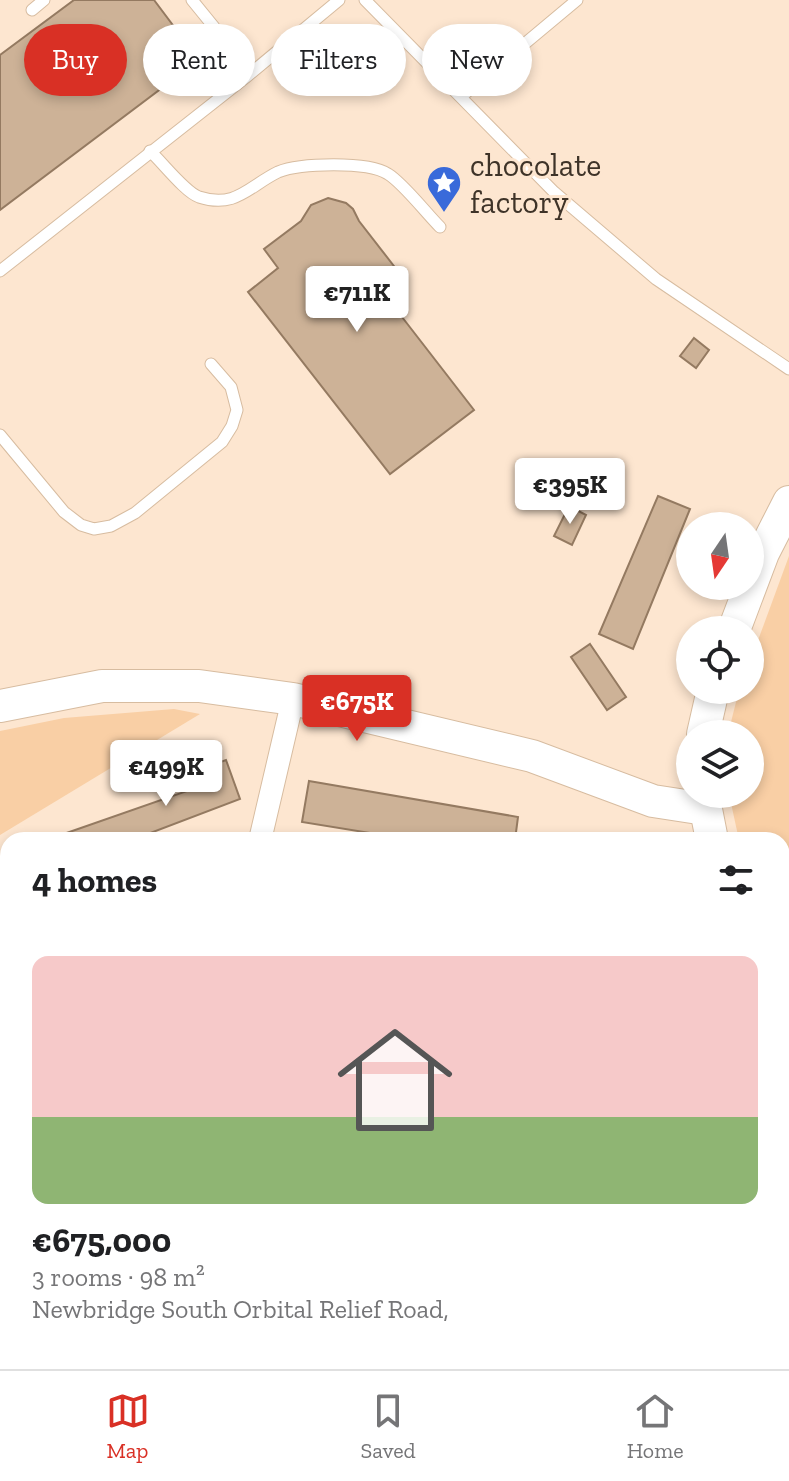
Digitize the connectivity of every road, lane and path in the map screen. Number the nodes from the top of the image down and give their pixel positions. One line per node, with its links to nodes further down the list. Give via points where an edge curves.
1 (44, 0): 6 (lane)
2 (192, 0): 7 (lane)
3 (339, 0): 11 (lane)
4 (365, 0): 9 (lane)
5 (577, 0): 8 (lane)
6 (32, 10)
7 (212, 24)
8 (532, 38)
9 (422, 56)
10 (462, 96): 15 (lane, via 554,192 656,279)
11 (150, 151): 12 (lane, via 196,196 218,201 240,197 280,172 317,164 387,173); 13 (lane)
12 (440, 227)
13 (0, 271)
14 (211, 364): 16 (lane, via 231,387 237,410 232,426 222,442 135,513 111,526 94,529 64,512)
15 (789, 369)
16 (0, 435)
17 (789, 502): 18 (street)
18 (739, 616)
19 (293, 699): 20 (street, via 199,686 102,686); 21 (street, via 532,756 653,801); 22 (street)
20 (0, 706)
21 (706, 814)
22 (262, 832)

